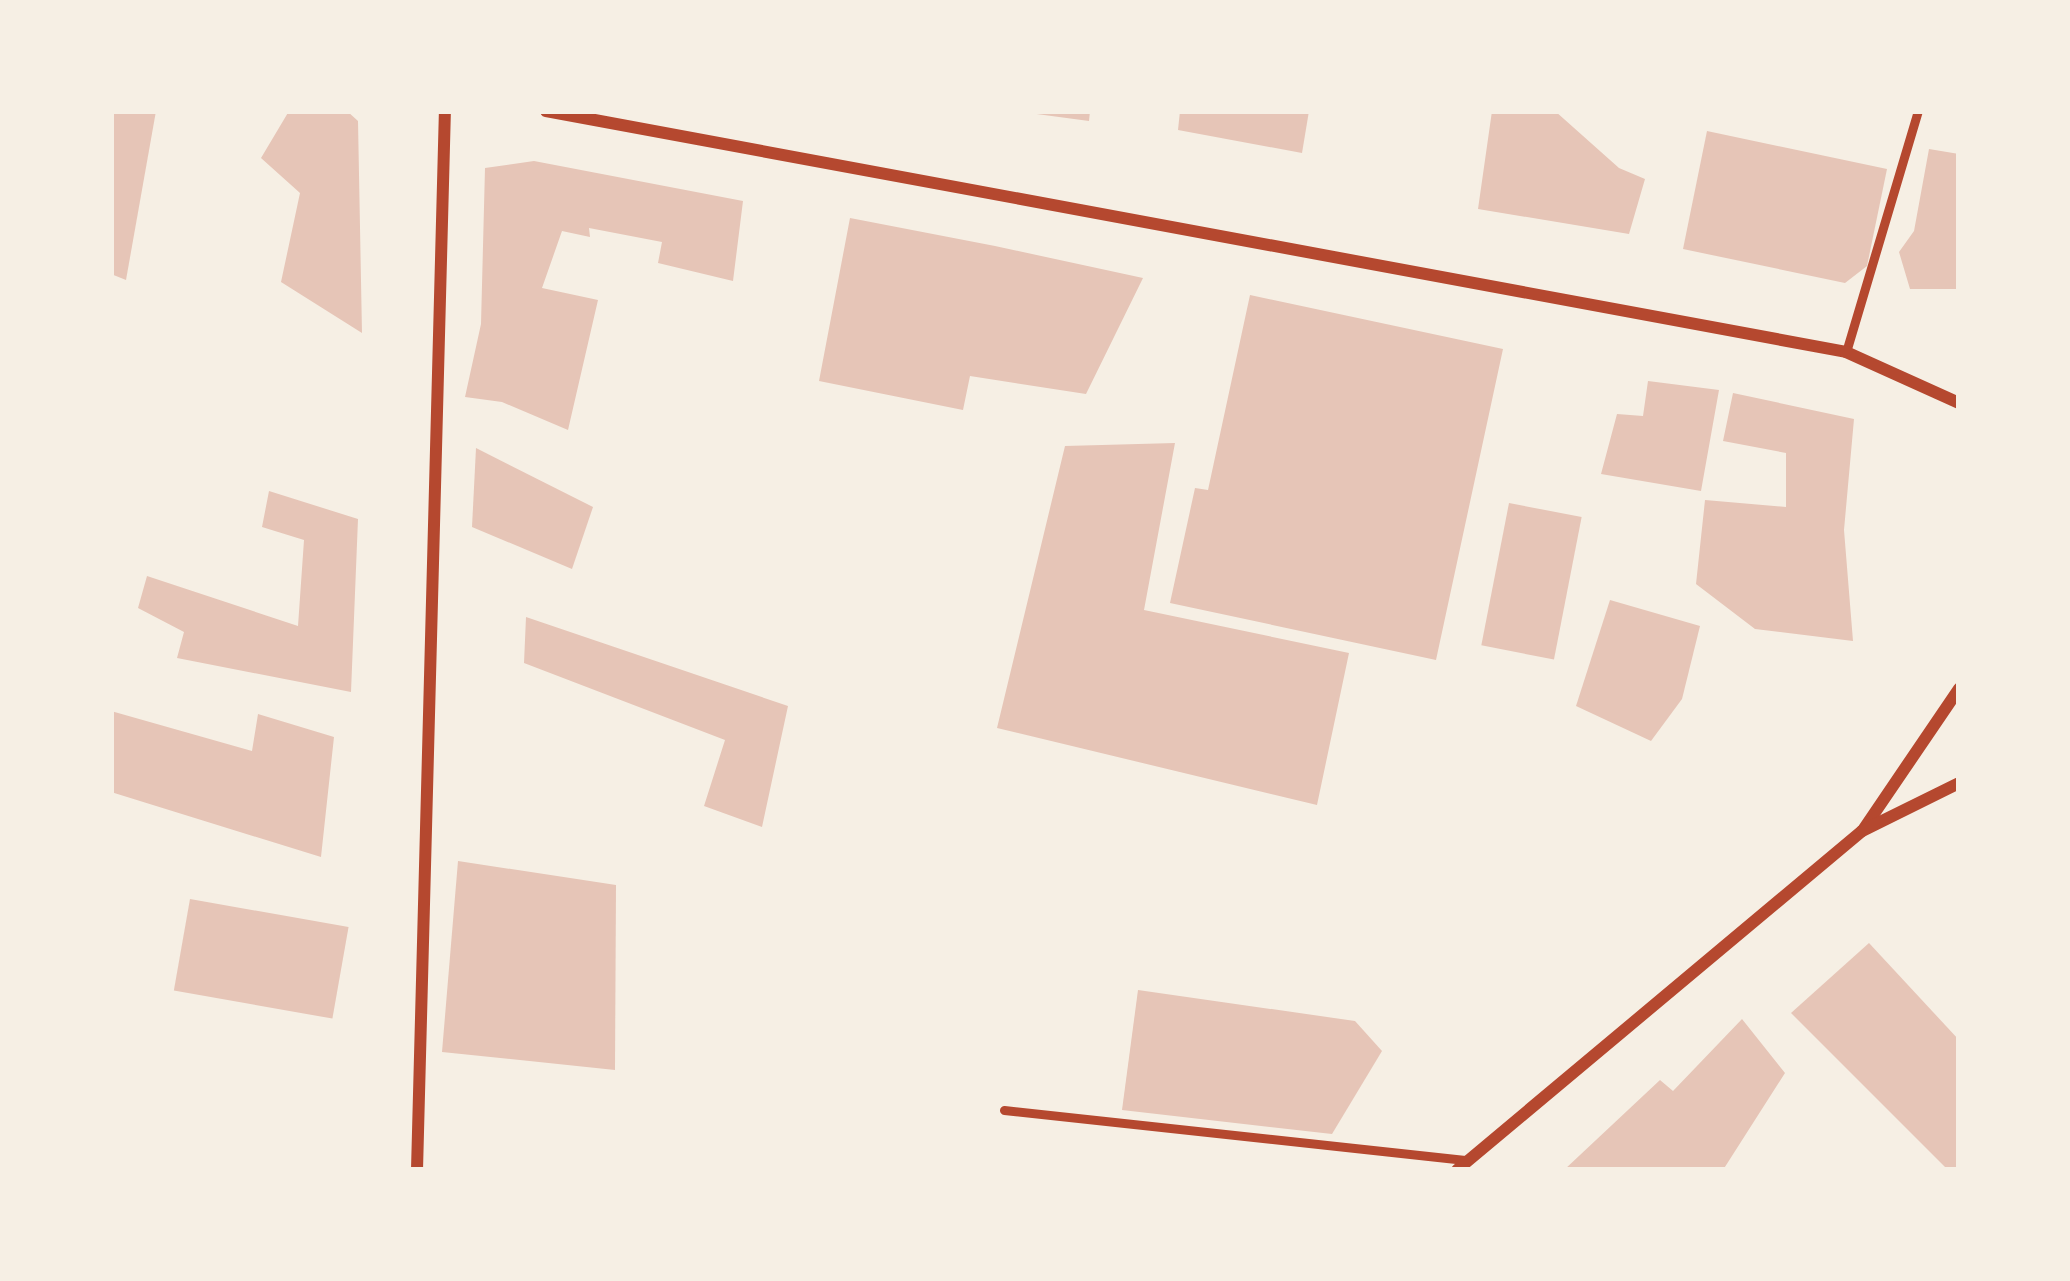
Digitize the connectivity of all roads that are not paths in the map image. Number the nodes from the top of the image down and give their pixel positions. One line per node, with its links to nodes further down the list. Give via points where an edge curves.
1 (445, 111): 11 (street)
2 (546, 111): 4 (street)
3 (1918, 111): 4 (lane)
4 (1846, 352): 5 (street)
5 (1959, 403)
6 (1959, 689): 8 (street)
7 (1959, 783): 8 (street)
8 (1862, 831): 10 (street)
9 (1004, 1110): 10 (lane)
10 (1462, 1165)
11 (417, 1170)

